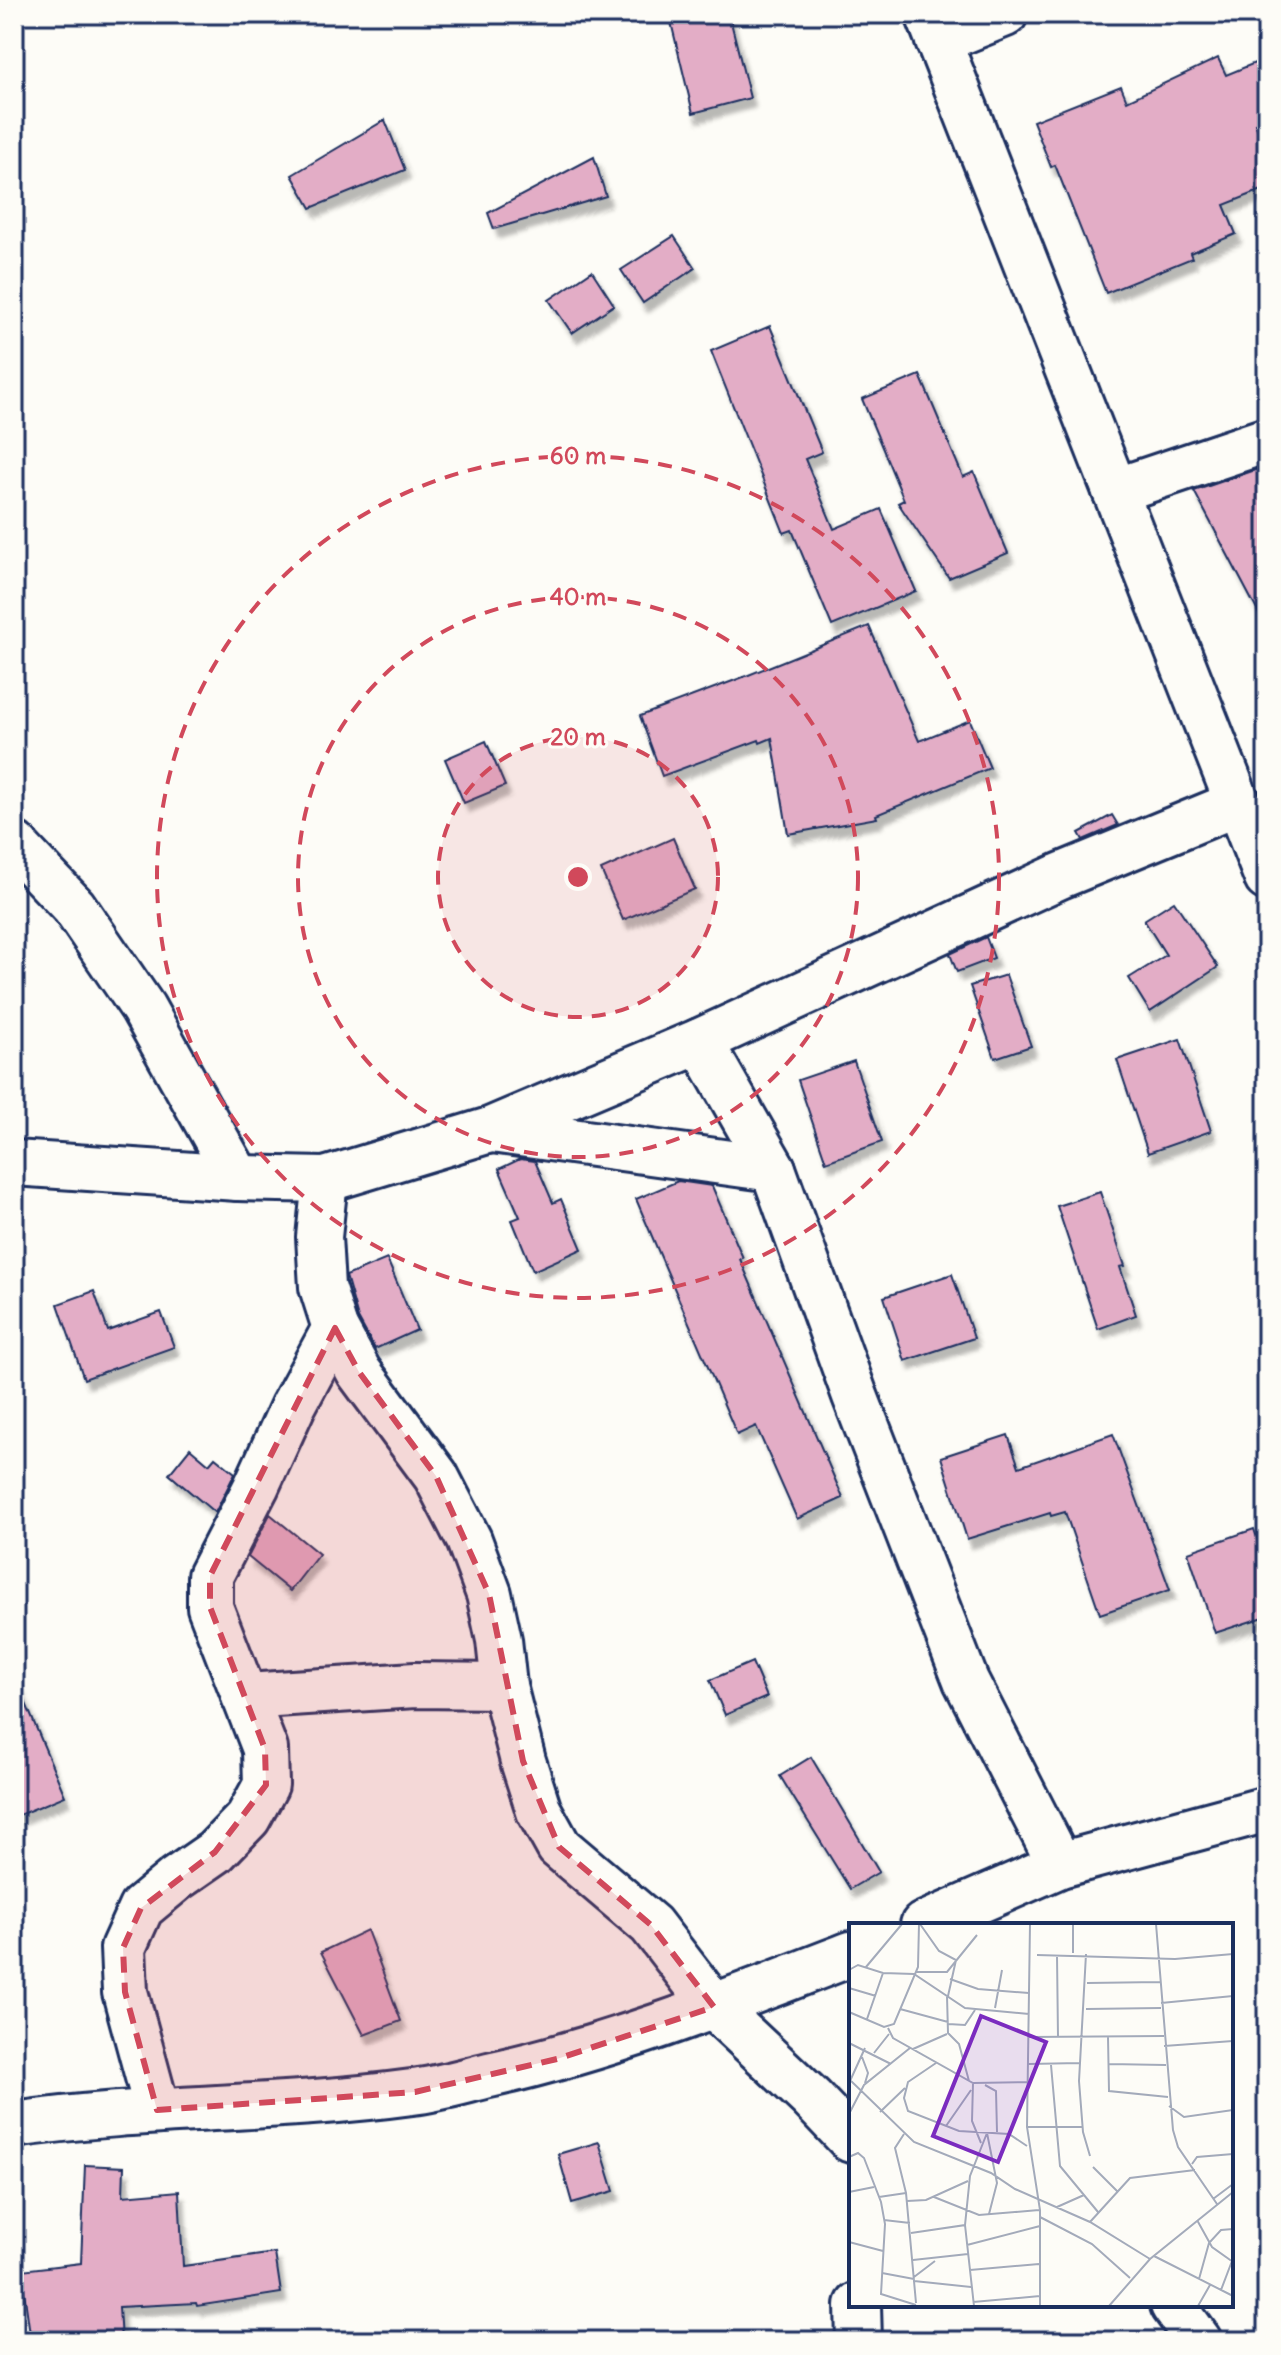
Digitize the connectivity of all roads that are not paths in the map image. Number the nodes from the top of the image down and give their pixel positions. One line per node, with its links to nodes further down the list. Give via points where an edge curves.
1 (1005, 14): 2 (street)
2 (933, 28): 4 (street)
3 (1267, 440): 4 (street)
4 (1115, 491): 5 (street)
5 (1238, 803): 7 (street); 8 (street, via 1060,876)
6 (14, 844): 12 (street, via 74,907 143,1008)
7 (1267, 878)
8 (700, 1041): 9 (street); 11 (street)
9 (490, 1130): 11 (street); 13 (street)
10 (14, 1163): 12 (street)
11 (773, 1169): 18 (street, via 966,1681)
12 (238, 1178): 13 (street)
13 (325, 1180): 14 (street, via 319,1237 322,1287)
14 (335, 1328): 15 (street, via 359,1372 436,1476 469,1540 489,1594); 16 (street, via 210,1576 210,1607)
15 (504, 1686): 16 (street, via 415,1685); 21 (street, via 539,1811 559,1847 651,1925)
16 (244, 1696): 22 (street, via 265,1749 266,1785 248,1818 215,1852 141,1908 123,1948 125,1992)
17 (1267, 1809): 18 (street)
18 (1060, 1865): 19 (street)
19 (928, 1923)
20 (849, 1955): 21 (street)
21 (714, 2007): 22 (street, via 557,2059 415,2092 275,2106); 24 (street)
22 (157, 2110): 23 (street)
23 (14, 2125)
24 (849, 2138)
25 (858, 2307): 27 (street)
26 (1174, 2307): 28 (street)
27 (859, 2341)
28 (1199, 2341)

